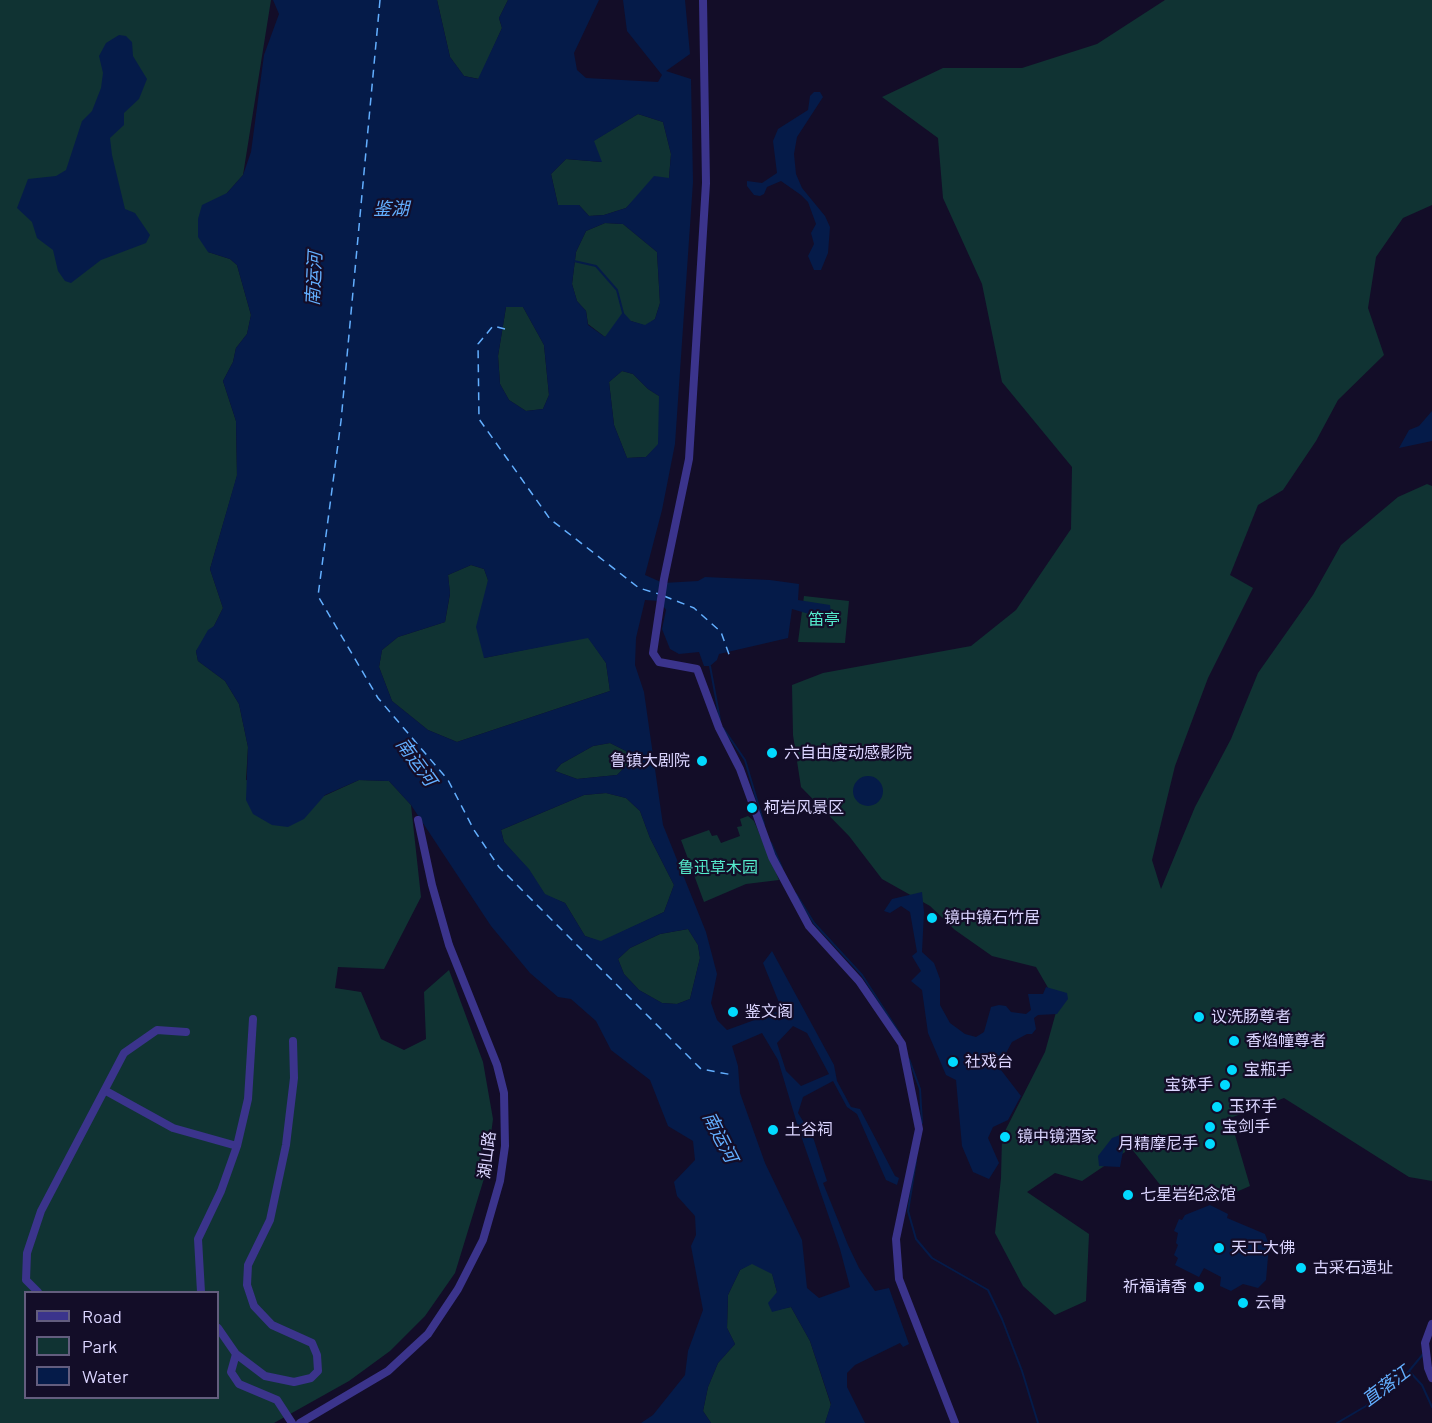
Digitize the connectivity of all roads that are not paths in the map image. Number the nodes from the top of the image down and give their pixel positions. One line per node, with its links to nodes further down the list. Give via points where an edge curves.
1 (704, 0): 16 (street, via 706,183 690,443 653,653 659,662 697,669 772,857 809,926 859,981 902,1044 919,1129 896,1239 899,1279)
2 (418, 820): 15 (street, 湖山路, via 449,945 497,1065 504,1093 505,1146 500,1181 483,1240 458,1289 428,1334 388,1371)
3 (253, 1019): 7 (street, via 248,1099)
4 (186, 1032): 6 (street, via 157,1030 124,1053)
5 (293, 1041): 12 (street, via 294,1078 286,1145 270,1220 248,1265 247,1285 254,1306 272,1325 312,1343 318,1371 311,1378 294,1382 265,1376)
6 (105, 1090): 7 (street, via 173,1128); 8 (street, via 41,1211 27,1253 26,1280)
7 (237, 1146): 9 (street, via 198,1239)
8 (37, 1291)
9 (201, 1291)
10 (1432, 1324): 13 (street, via 1426,1345)
11 (219, 1329): 12 (street)
12 (236, 1354): 14 (street, via 231,1372 239,1384 277,1400)
13 (1432, 1378)
14 (292, 1423)
15 (300, 1423)
16 (955, 1423)

